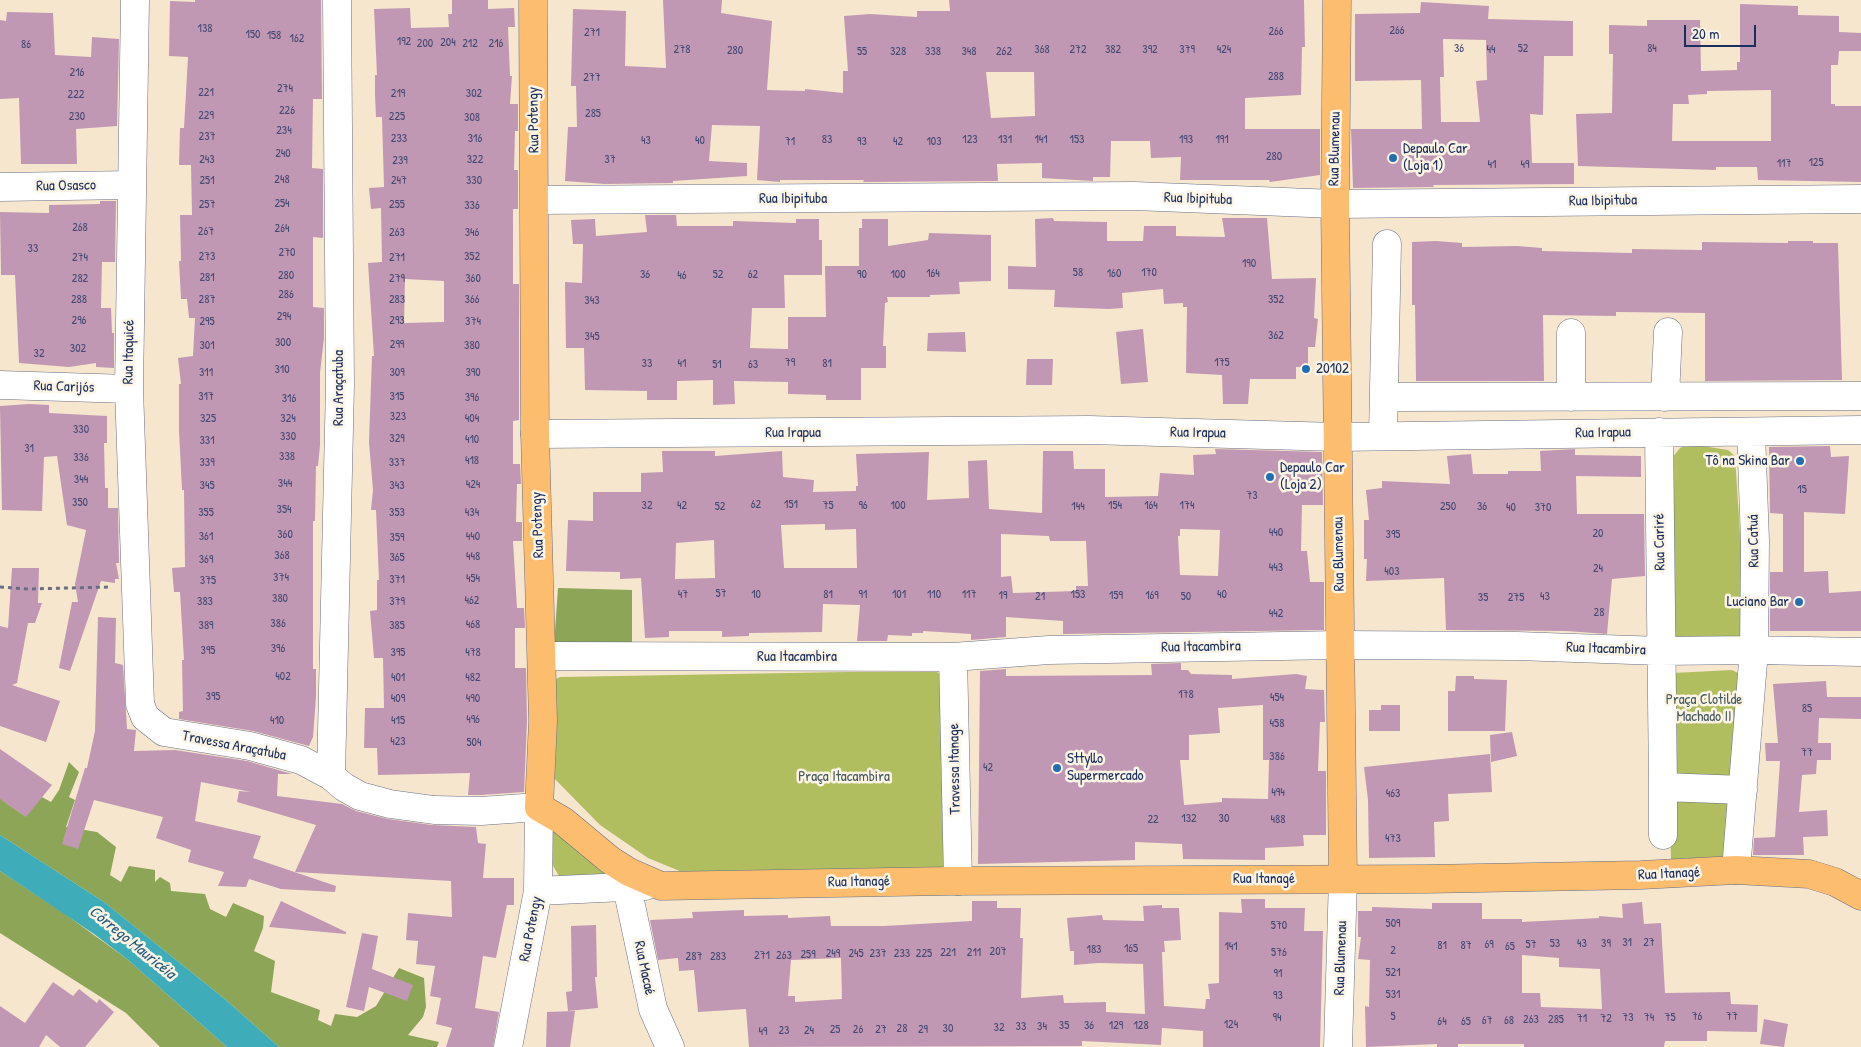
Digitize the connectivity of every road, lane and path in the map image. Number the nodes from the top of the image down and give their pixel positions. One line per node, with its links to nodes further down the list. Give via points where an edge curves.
1 (135, 0): 5 (street, Rua Itaquicé)
2 (337, 0): 34 (street, Rua Araçatuba, via 340,384)
3 (533, 0): 8 (main road, Rua Potengy)
4 (1337, 0): 9 (main road, Rua Blumenau)
5 (132, 185): 6 (street, Rua Osasco); 14 (street, Rua Itaquicé)
6 (0, 187)
7 (1861, 199): 9 (street, Rua Ibipituba)
8 (536, 200): 9 (street, Rua Ibipituba, via 1134,196); 22 (main road, Rua Potengy)
9 (1335, 204): 24 (main road, Rua Blumenau)
10 (1387, 244): 17 (street)
11 (1668, 332): 18 (street)
12 (1571, 334): 15 (street)
13 (0, 385): 14 (street, Rua Carijós)
14 (129, 390): 26 (street, Rua Itaquicé)
15 (1571, 396): 17 (street); 18 (street)
16 (1861, 396): 18 (street)
17 (1385, 397): 23 (street)
18 (1665, 397)
19 (1861, 430): 21 (street, Rua Irapua)
20 (1659, 432): 21 (street, Rua Irapua); 23 (street, Rua Irapua); 29 (street, Rua Cariré)
21 (1751, 432): 28 (street, Rua Catuá)
22 (535, 434): 24 (street, Rua Irapua, via 1089,430); 31 (main road, Rua Potengy)
23 (1383, 436): 24 (street, Rua Irapua)
24 (1337, 437): 27 (main road, Rua Blumenau)
25 (0, 587): 26 (path)
26 (136, 587): 33 (street, Rua Itaquicé)
27 (1340, 645): 29 (street, Rua Itacambira, via 1516,646); 32 (street, Rua Itacambira, via 1049,650); 40 (main road, Rua Blumenau)
28 (1754, 650): 29 (street, Rua Itacambira); 30 (street, Rua Itacambira); 36 (street, Rua Catuá)
29 (1661, 652): 35 (street, Rua Cariré)
30 (1861, 652)
31 (542, 656): 32 (street, Rua Itacambira); 37 (main road, Rua Potengy)
32 (953, 658): 41 (street, Travessa Itanage)
33 (140, 704): 34 (street, Travessa Araçatuba, via 145,717 164,732 250,746 301,760)
34 (331, 776): 37 (street, Travessa Araçatuba, via 360,796 390,804 472,811)
35 (1663, 787): 36 (street); 38 (street, Rua Cariré)
36 (1743, 790): 39 (street, Rua Catuá)
37 (539, 807): 42 (main road, Rua Itanagé, via 623,868); 44 (street, Rua Potengy)
38 (1663, 835)
39 (1736, 870): 40 (main road, Rua Itanagé, via 1632,876); 45 (main road, Rua Itanagé, via 1809,874)
40 (1343, 878): 41 (main road, Rua Itanagé); 48 (street, Rua Blumenau)
41 (958, 881): 42 (main road, Rua Itanagé)
42 (661, 886): 43 (street, Rua Itanagé)
43 (627, 887): 44 (street, Rua Itanagé); 47 (street, Rua Macaé, via 653,1009)
44 (538, 891): 46 (street, Rua Potengy)
45 (1861, 896)
46 (508, 1047)
47 (670, 1047)
48 (1338, 1047)

